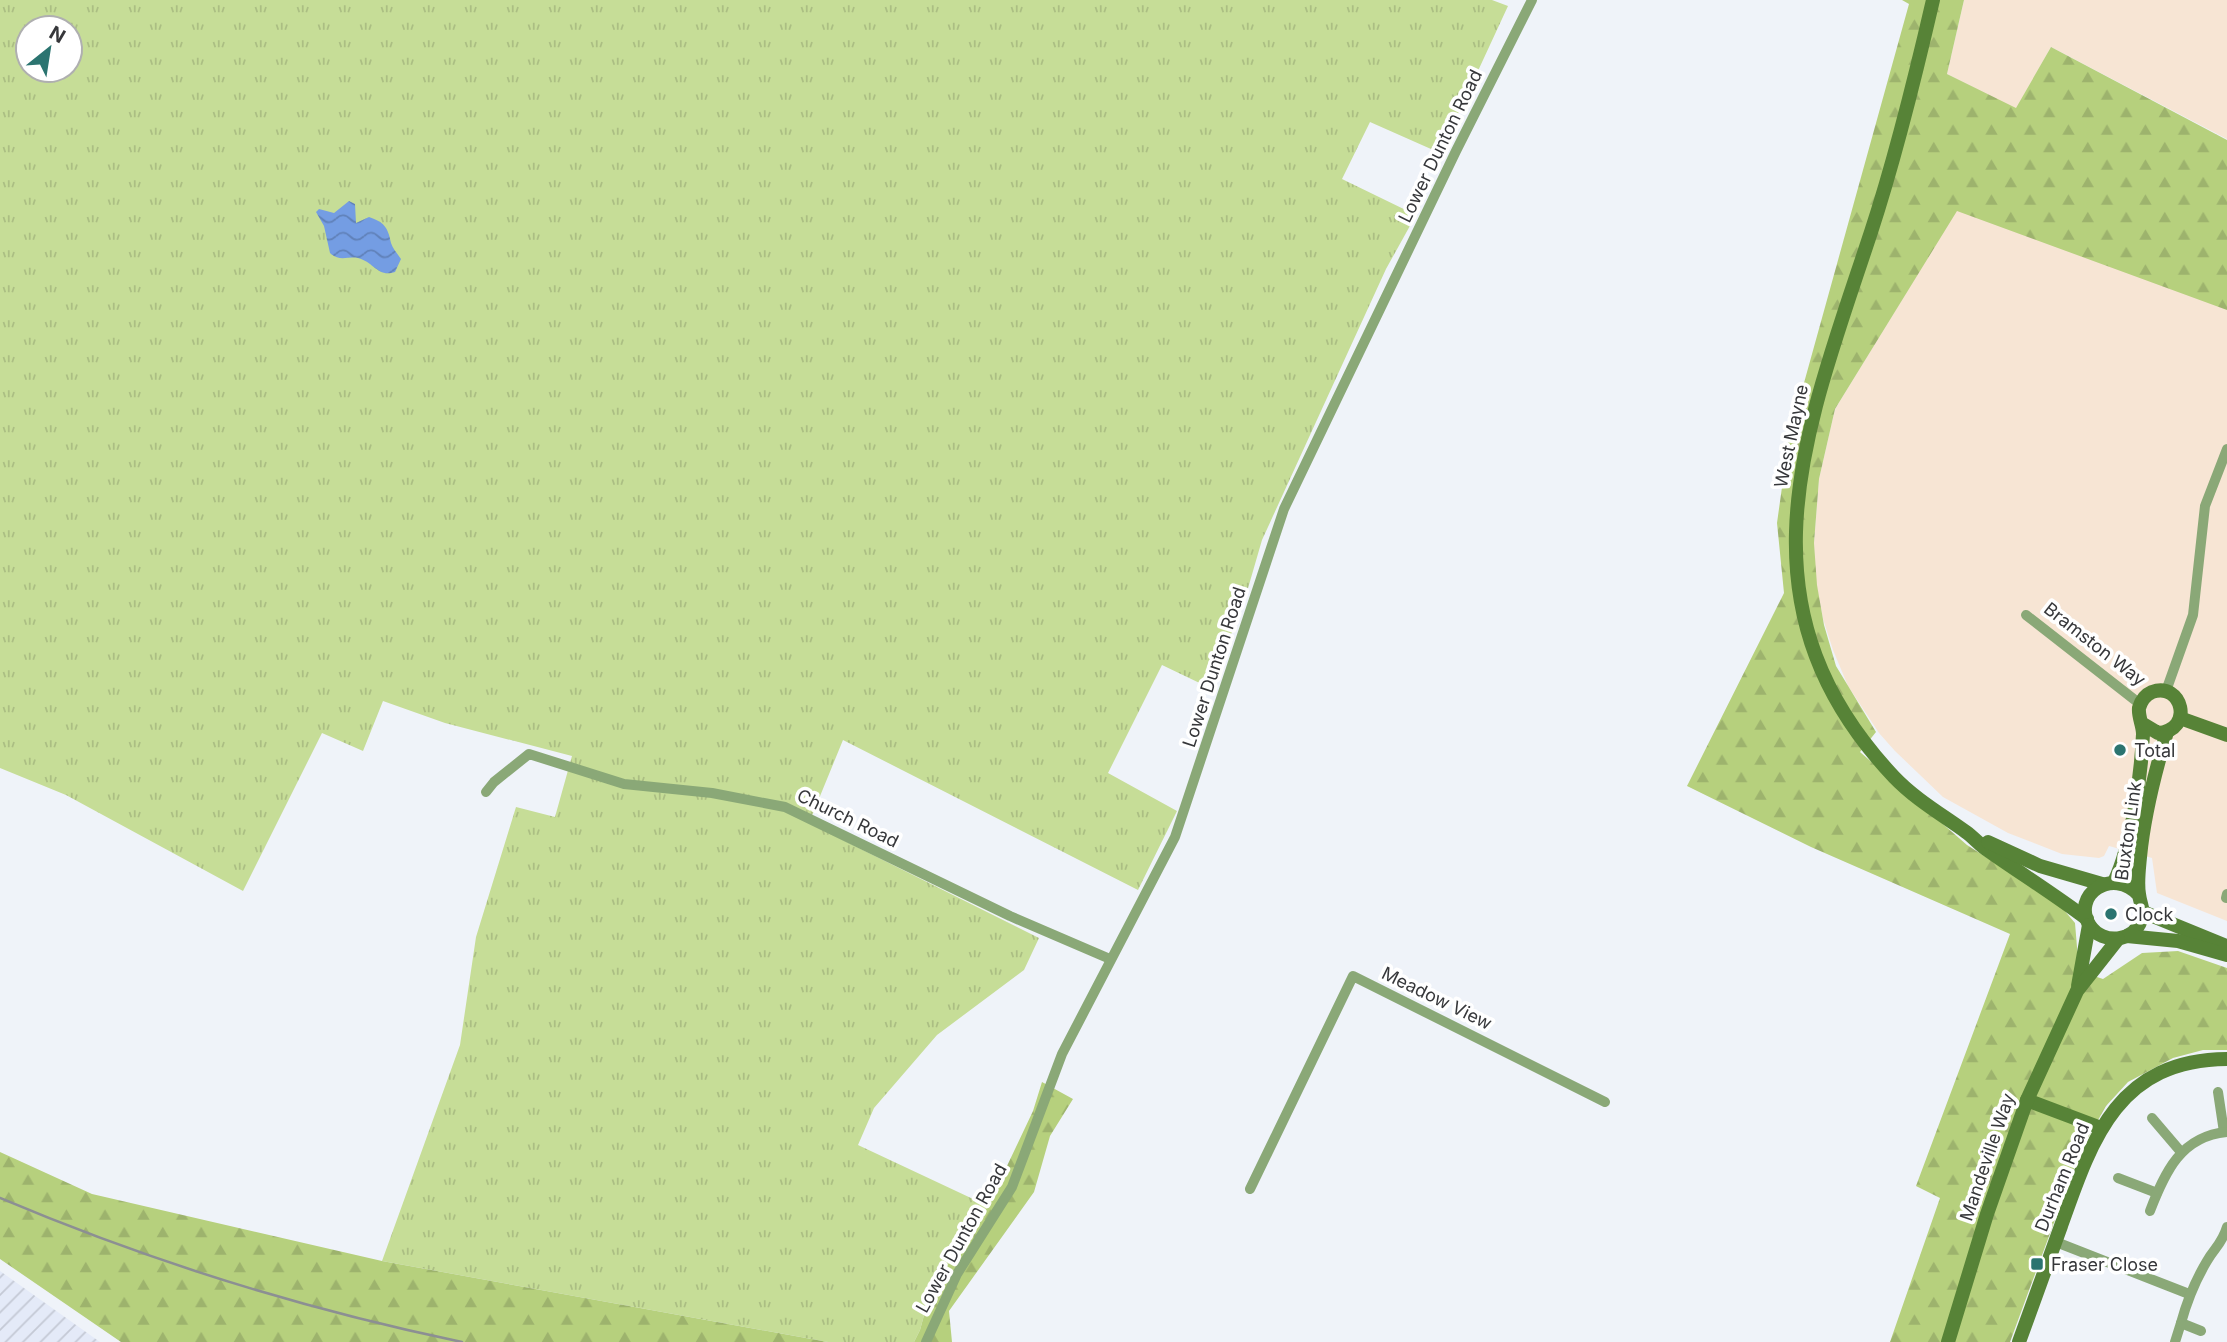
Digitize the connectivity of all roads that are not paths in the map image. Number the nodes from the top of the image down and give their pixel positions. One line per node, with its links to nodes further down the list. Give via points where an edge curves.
1 (1532, 0): 20 (street, Lower Dunton Road, via 1284,509 1175,837)
2 (1933, 0): 12 (main road, West Mayne, via 1886,183 1808,432 1796,508 1796,559 1810,638 1850,722 1895,778)
3 (2227, 449): 5 (street, via 2205,506 2193,615)
4 (2026, 615): 6 (street, Bramston Way)
5 (2166, 691): 6 (main road, via 2148,695); 7 (main road, via 2178,700)
6 (2140, 704): 8 (main road)
7 (2180, 718): 9 (main road); 10 (main road)
8 (2143, 724): 9 (main road, via 2153,732); 13 (main road, Buxton Link, via 2141,766 2124,858)
9 (2167, 732): 14 (main road, Buxton Link, via 2140,856)
10 (2227, 735)
11 (486, 792): 20 (street, Church Road, via 529,754 624,784 712,793 785,807)
12 (1967, 833): 13 (main road, West Mayne, via 2040,866); 16 (main road, West Mayne)
13 (2108, 883): 14 (main road, via 2132,888); 16 (main road, via 2090,895)
14 (2139, 895): 15 (main road)
15 (2143, 912): 17 (main road, via 2138,926); 18 (main road)
16 (2088, 922): 17 (main road, via 2101,936); 21 (main road, Mandeville Way)
17 (2122, 938): 19 (main road, via 2178,942); 21 (main road, Mandeville Way)
18 (2227, 947)
19 (2227, 955)
20 (1110, 959): 39 (street, Lower Dunton Road, via 1052,1075 1012,1186 957,1274)
21 (2077, 991): 24 (main road, Mandeville Way)
22 (2227, 1059): 27 (main road, Durham Road, via 2196,1061 2158,1074 2124,1099)
23 (2218, 1092): 28 (street)
24 (2027, 1100): 27 (main road); 40 (main road, Mandeville Way)
25 (1605, 1102): 31 (street, Meadow View, via 1353,976)
26 (2152, 1118): 29 (street)
27 (2101, 1128): 35 (main road, Durham Road)
28 (2225, 1132): 29 (street, via 2197,1139)
29 (2181, 1152): 32 (street)
30 (2118, 1178): 32 (street)
31 (1250, 1189)
32 (2157, 1193): 33 (street)
33 (2150, 1211)
34 (2227, 1227): 36 (street)
35 (2056, 1242): 36 (street); 41 (main road, Durham Road)
36 (2189, 1294): 37 (street)
37 (2181, 1323): 38 (street); 42 (street)
38 (2201, 1331)
39 (926, 1342)
40 (1948, 1342)
41 (2019, 1342)
42 (2175, 1342)

